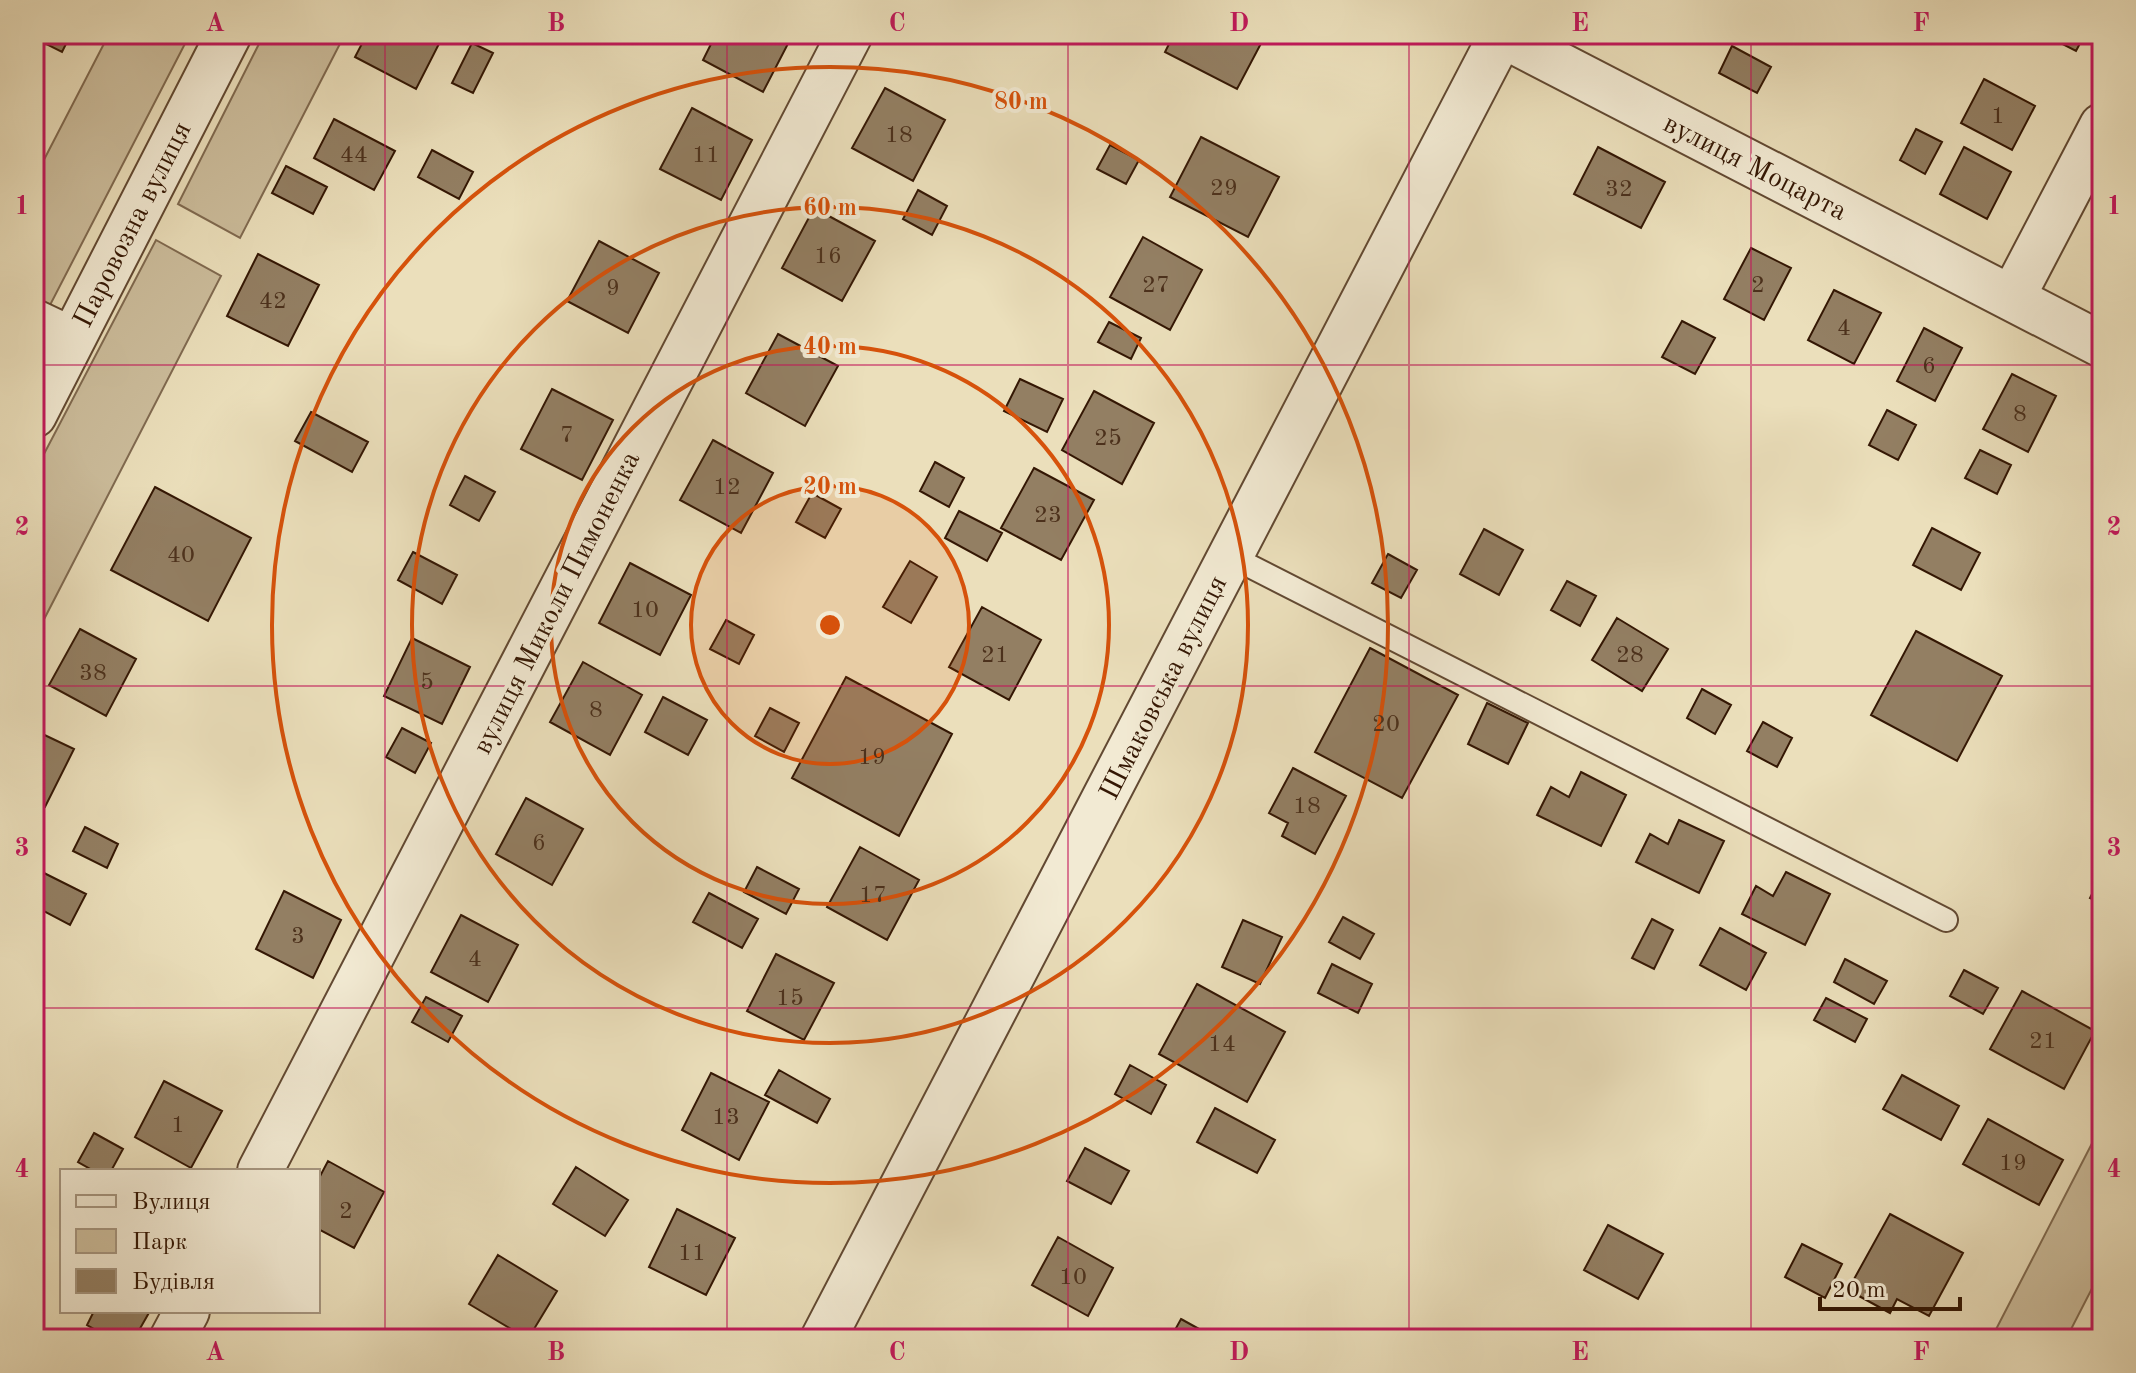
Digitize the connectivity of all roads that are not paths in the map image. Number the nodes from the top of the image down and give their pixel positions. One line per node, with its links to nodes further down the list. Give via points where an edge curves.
1 (229, 34): 6 (street, Паровозна вулиця)
2 (850, 34): 11 (street, вулиця Миколи Пимоненка)
3 (1501, 34): 5 (street, вулиця Моцарта); 9 (street, Шмаковська вулиця)
4 (2102, 126): 5 (street)
5 (2012, 298): 7 (street, вулиця Моцарта)
6 (53, 331): 8 (street, Паровозна вулиця)
7 (2102, 345)
8 (34, 415)
9 (1230, 556): 10 (lane); 14 (street, Шмаковська вулиця)
10 (1946, 920)
11 (261, 1169)
12 (186, 1313): 13 (street)
13 (172, 1339)
14 (823, 1339)

